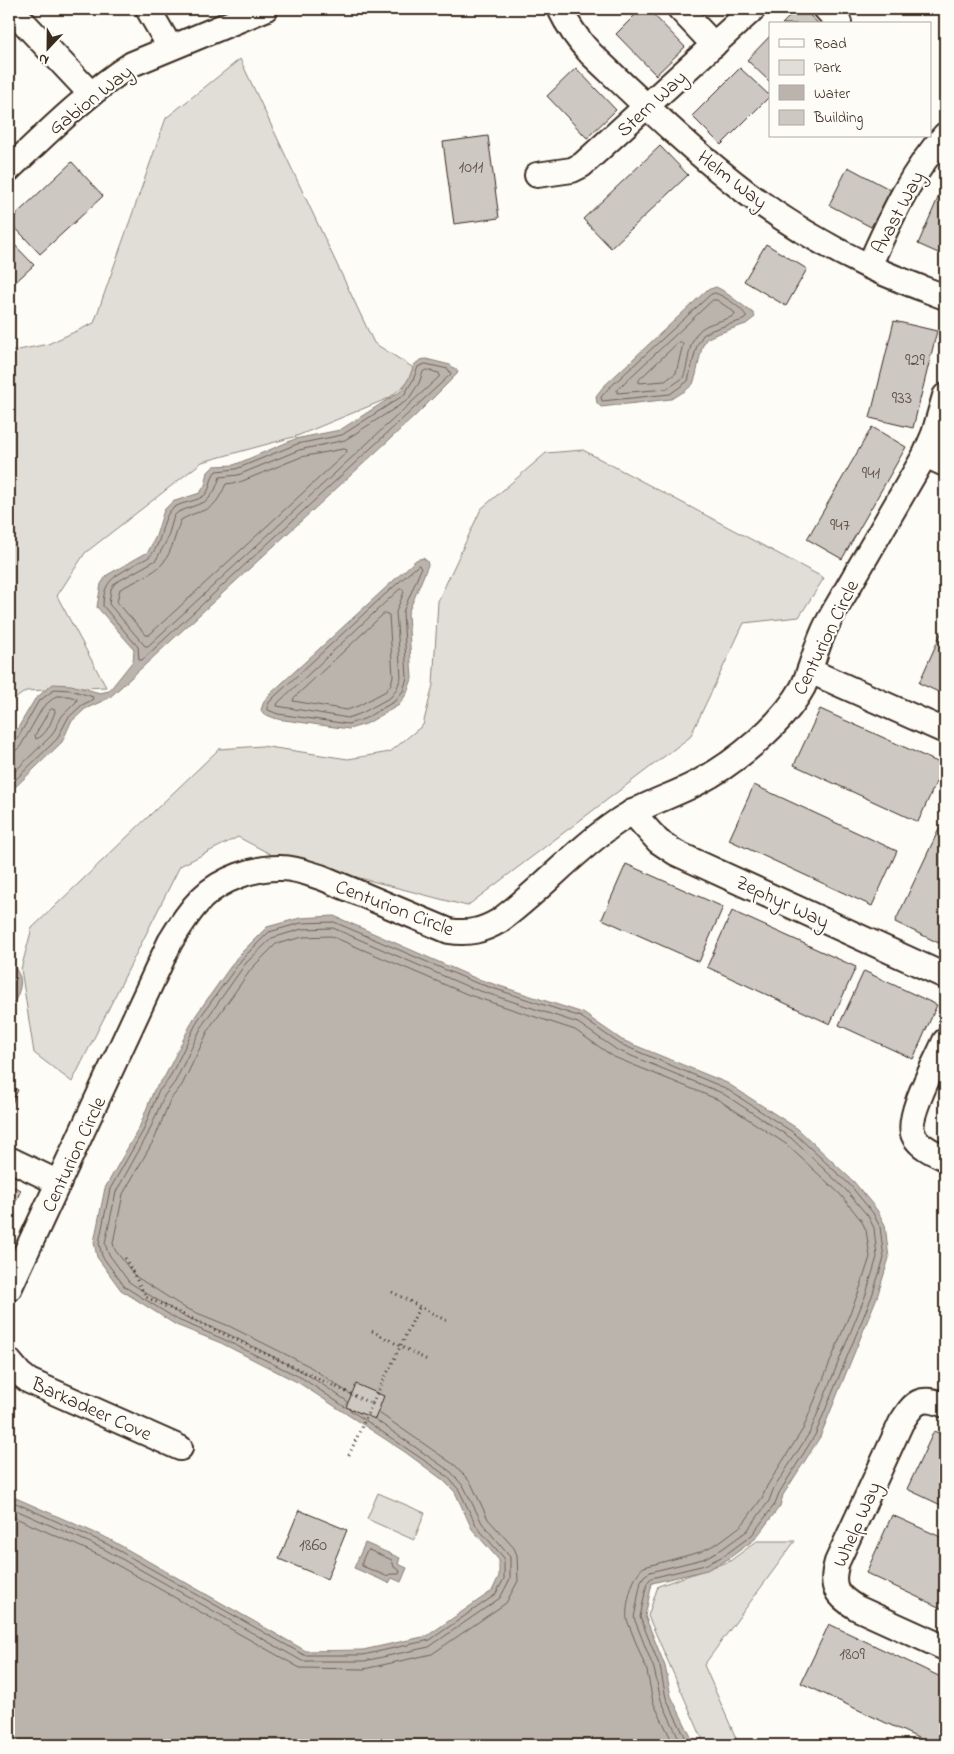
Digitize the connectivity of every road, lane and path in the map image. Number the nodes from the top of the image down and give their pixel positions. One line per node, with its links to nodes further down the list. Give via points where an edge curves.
1 (148, 9): 8 (street)
2 (265, 9): 8 (street, Gabion Way)
3 (560, 9): 10 (street, Helm Way, via 576,38)
4 (680, 9): 7 (street)
5 (752, 9): 7 (street, Stern Way)
6 (14, 10): 9 (street)
7 (714, 45): 10 (street, Stern Way)
8 (170, 47): 9 (street, Gabion Way, via 132,64)
9 (91, 94): 12 (street, Gabion Way)
10 (647, 106): 13 (street, Stern Way, via 582,165 572,170); 14 (street, Helm Way, via 748,193 816,238)
11 (945, 135): 14 (street, Avast Way, via 907,188)
12 (9, 169)
13 (537, 175)
14 (869, 266): 15 (street, Helm Way)
15 (945, 296)
16 (945, 396): 17 (street, Centurion Circle, via 934,434)
17 (935, 459): 18 (street, Centurion Circle, via 835,610)
18 (810, 671): 19 (street); 20 (street, Centurion Circle, via 790,706 746,750 697,783)
19 (945, 731)
20 (632, 812): 21 (street, Zephyr Way, via 658,841 676,853); 25 (street, Centurion Circle, via 597,836 510,913 488,928 475,932 449,931 323,878 283,868 258,870 219,885 202,897 170,942)
21 (945, 976)
22 (945, 1042): 23 (street, via 914,1110 911,1124 913,1135 923,1146)
23 (945, 1158)
24 (9, 1159): 25 (street)
25 (59, 1183): 27 (street, Centurion Circle)
26 (125, 1258): 35 (path, via 146,1297)
27 (9, 1289)
28 (392, 1292): 29 (path)
29 (419, 1308): 30 (path); 32 (path)
30 (449, 1322)
31 (372, 1331): 32 (path)
32 (400, 1346): 34 (path); 35 (path)
33 (9, 1361): 37 (street, Barkadeer Cove, via 29,1380)
34 (429, 1361)
35 (372, 1404): 38 (path)
36 (945, 1404): 39 (street, Whelp Way, via 926,1400 917,1402 901,1423 837,1562 833,1583 837,1593 851,1604)
37 (180, 1448)
38 (349, 1455)
39 (945, 1648)

